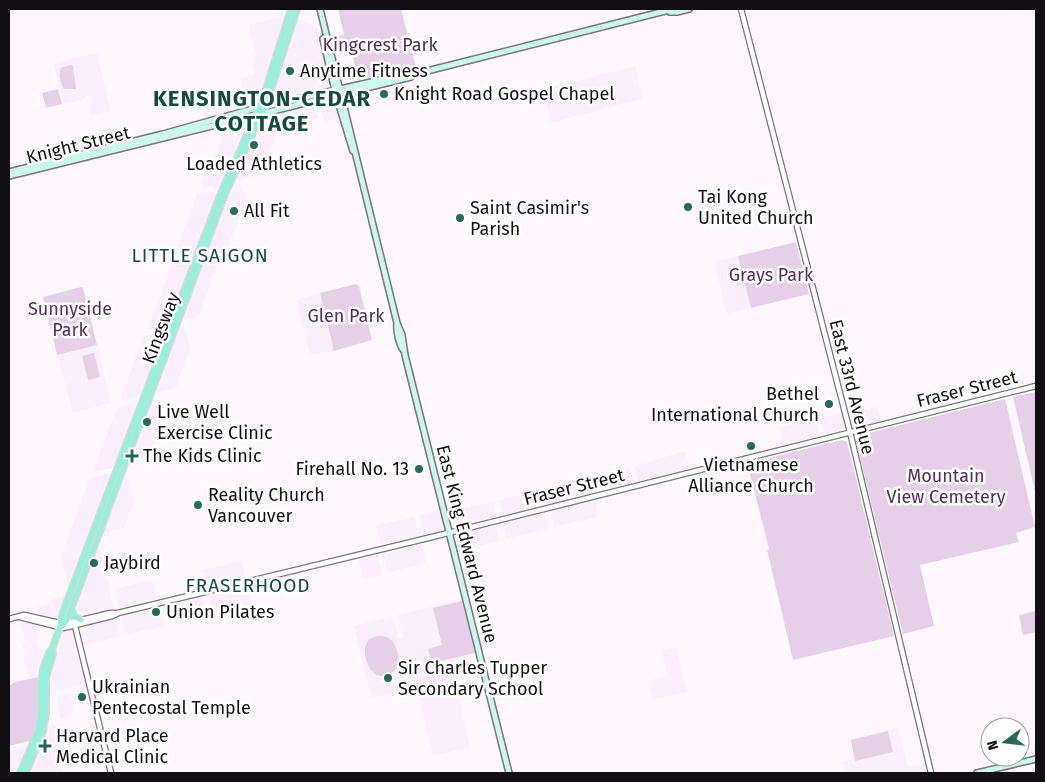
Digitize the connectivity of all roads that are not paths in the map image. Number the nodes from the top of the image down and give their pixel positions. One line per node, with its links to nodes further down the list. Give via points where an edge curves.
1 (291, 9): 9 (main road, Kingsway)
2 (297, 9): 9 (main road, Kingsway)
3 (318, 9): 8 (main road, East King Edward Avenue)
4 (673, 9): 7 (main road, Knight Street)
5 (689, 9): 7 (main road, Knight Street)
6 (741, 9): 13 (street, East 33rd Avenue)
7 (667, 11): 8 (main road, Knight Street)
8 (338, 92): 9 (main road, Knight Street); 14 (main road, East King Edward Avenue, via 354,142 397,332)
9 (261, 110): 10 (main road, Knight Street); 11 (main road, Knight Street); 15 (main road, Kingsway, via 225,194); 19 (main road, Kingsway, via 221,193)
10 (9, 172)
11 (9, 176)
12 (1036, 386): 13 (street, Fraser Street)
13 (850, 432): 14 (street, Fraser Street); 27 (street, East 33rd Avenue)
14 (450, 532): 16 (street, Fraser Street); 26 (main road, East King Edward Avenue)
15 (71, 608): 18 (main road, via 74,616); 19 (main road, Kingsway)
16 (118, 613): 18 (street, Fraser Street); 20 (street, Fraser Street)
17 (9, 620): 19 (street, Fraser Street, via 20,617)
18 (81, 620): 19 (street, Fraser Street)
19 (61, 625): 20 (street, Fraser Street); 21 (main road, Kingsway)
20 (75, 626): 25 (street)
21 (52, 648): 23 (main road, Kingsway, via 42,676 38,731); 24 (main road, Kingsway, via 46,678 46,720)
22 (1036, 759): 28 (main road)
23 (20, 773)
24 (26, 773)
25 (111, 773)
26 (509, 773)
27 (931, 773)
28 (977, 773)

